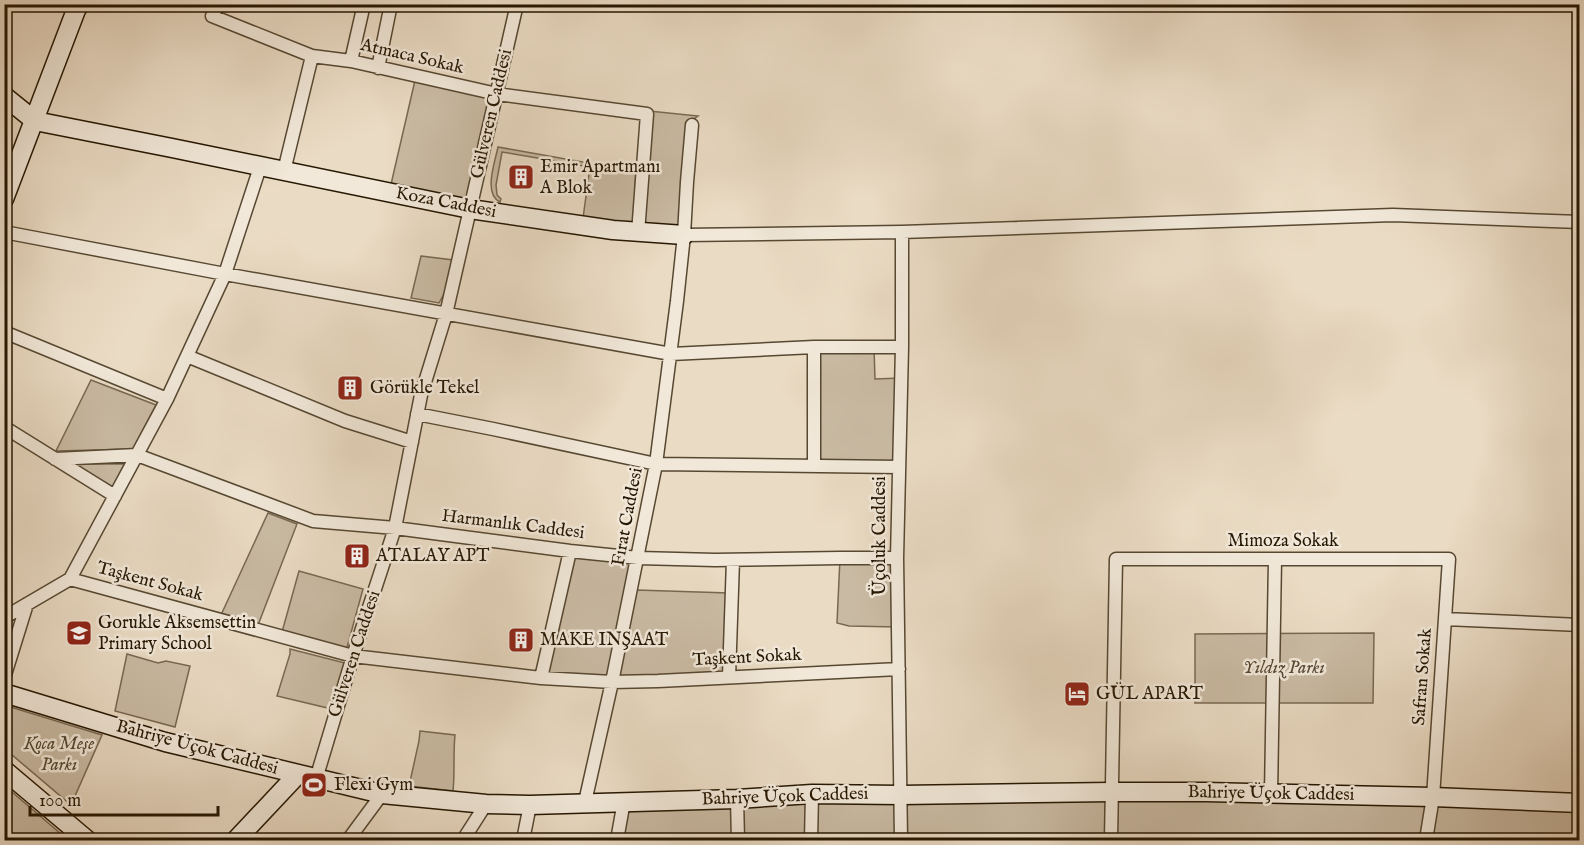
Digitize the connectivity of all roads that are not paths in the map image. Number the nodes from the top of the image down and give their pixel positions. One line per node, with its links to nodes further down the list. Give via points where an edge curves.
1 (80, 4): 11 (main road)
2 (219, 4): 6 (street, Atmaca Sokak, via 212,16)
3 (364, 4): 7 (street)
4 (391, 4): 8 (street)
5 (517, 4): 9 (street, Gülveren Caddesi)
6 (312, 56): 7 (street, Atmaca Sokak); 14 (street)
7 (351, 61): 8 (street, Atmaca Sokak)
8 (378, 68): 9 (street, Atmaca Sokak)
9 (497, 94): 16 (street, Gülveren Caddesi); 20 (street, Atmaca Sokak, via 647,114)
10 (4, 96): 11 (main road, Koza Caddesi)
11 (35, 122): 13 (main road, Koza Caddesi); 15 (main road)
12 (693, 124): 21 (street, Fırat Caddesi)
13 (260, 167): 14 (main road, Koza Caddesi); 22 (street)
14 (284, 171): 16 (main road, Koza Caddesi)
15 (4, 199)
16 (470, 209): 20 (main road, Koza Caddesi); 23 (street, Gülveren Caddesi)
17 (1580, 222): 19 (street, Koza Caddesi, via 1393,216)
18 (4, 232): 22 (street)
19 (902, 232): 21 (street, Koza Caddesi); 26 (street, Üçoluk Caddesi)
20 (638, 233): 21 (main road, Koza Caddesi)
21 (684, 235): 27 (street, Fırat Caddesi)
22 (225, 274): 23 (street); 28 (street)
23 (446, 314): 27 (street); 30 (street, Gülveren Caddesi)
24 (4, 332): 29 (street)
25 (814, 347): 26 (street); 27 (street); 36 (street)
26 (902, 347): 37 (street, Üçoluk Caddesi)
27 (671, 354): 35 (street, Fırat Caddesi)
28 (187, 356): 29 (street); 32 (street, via 345,421)
29 (167, 399): 33 (street)
30 (417, 414): 32 (street, Gülveren Caddesi); 35 (street)
31 (4, 428): 34 (street)
32 (411, 442): 39 (street, Gülveren Caddesi)
33 (137, 454): 34 (street); 38 (street); 39 (street, Harmanlık Caddesi, via 313,521)
34 (55, 459): 38 (street)
35 (656, 464): 36 (street); 41 (street, Fırat Caddesi)
36 (814, 466): 37 (street)
37 (898, 467): 42 (street, Üçoluk Caddesi)
38 (115, 496): 46 (street)
39 (395, 528): 40 (street, Harmanlık Caddesi); 51 (street, Gülveren Caddesi)
40 (570, 551): 41 (street, Harmanlık Caddesi); 55 (street)
41 (638, 558): 45 (street, Harmanlık Caddesi); 56 (street, Fırat Caddesi)
42 (897, 558): 45 (street, Harmanlık Caddesi); 52 (street, Üçoluk Caddesi)
43 (1275, 559): 44 (street, Mimoza Sokak); 61 (street, Mimoza Sokak, via 1116,559); 64 (street)
44 (1449, 559): 49 (street, Safran Sokak)
45 (733, 560): 53 (street)
46 (70, 579): 47 (street); 51 (street, Taşkent Sokak)
47 (27, 604): 48 (street); 54 (street)
48 (5, 618)
49 (1445, 619): 50 (street); 66 (street, Safran Sokak)
50 (1580, 625)
51 (353, 656): 55 (street, Taşkent Sokak); 60 (street, Gülveren Caddesi)
52 (899, 669): 53 (street, Taşkent Sokak); 65 (street, Üçoluk Caddesi)
53 (729, 677): 56 (street, Taşkent Sokak)
54 (4, 678)
55 (541, 678): 56 (street, Taşkent Sokak)
56 (612, 682): 69 (street, Fırat Caddesi)
57 (4, 693): 59 (main road, Bahriye Üçok Caddesi, via 165,742)
58 (4, 770): 73 (main road)
59 (298, 774): 60 (main road, Bahriye Üçok Caddesi); 74 (main road)
60 (316, 779): 62 (main road, Bahriye Üçok Caddesi)
61 (1112, 792): 64 (main road, Bahriye Üçok Caddesi); 65 (main road, Bahriye Üçok Caddesi); 82 (street)
62 (382, 794): 70 (main road, Bahriye Üçok Caddesi); 75 (street)
63 (812, 794): 65 (main road, Bahriye Üçok Caddesi); 67 (main road, Bahriye Üçok Caddesi); 80 (street)
64 (1271, 794): 66 (main road, Bahriye Üçok Caddesi)
65 (901, 795): 81 (street, Üçoluk Caddesi)
66 (1433, 797): 71 (main road, Bahriye Üçok Caddesi); 83 (street, Safran Sokak)
67 (737, 799): 68 (main road, Bahriye Üçok Caddesi); 79 (street)
68 (624, 801): 69 (main road, Bahriye Üçok Caddesi); 78 (street)
69 (585, 802): 72 (main road, Bahriye Üçok Caddesi)
70 (486, 804): 72 (main road, Bahriye Üçok Caddesi); 76 (street)
71 (1580, 804)
72 (530, 805): 77 (street)
73 (87, 840)
74 (236, 840)
75 (348, 840)
76 (463, 840)
77 (523, 840)
78 (617, 840)
79 (738, 840)
80 (811, 840)
81 (901, 840)
82 (1111, 840)
83 (1426, 840)

